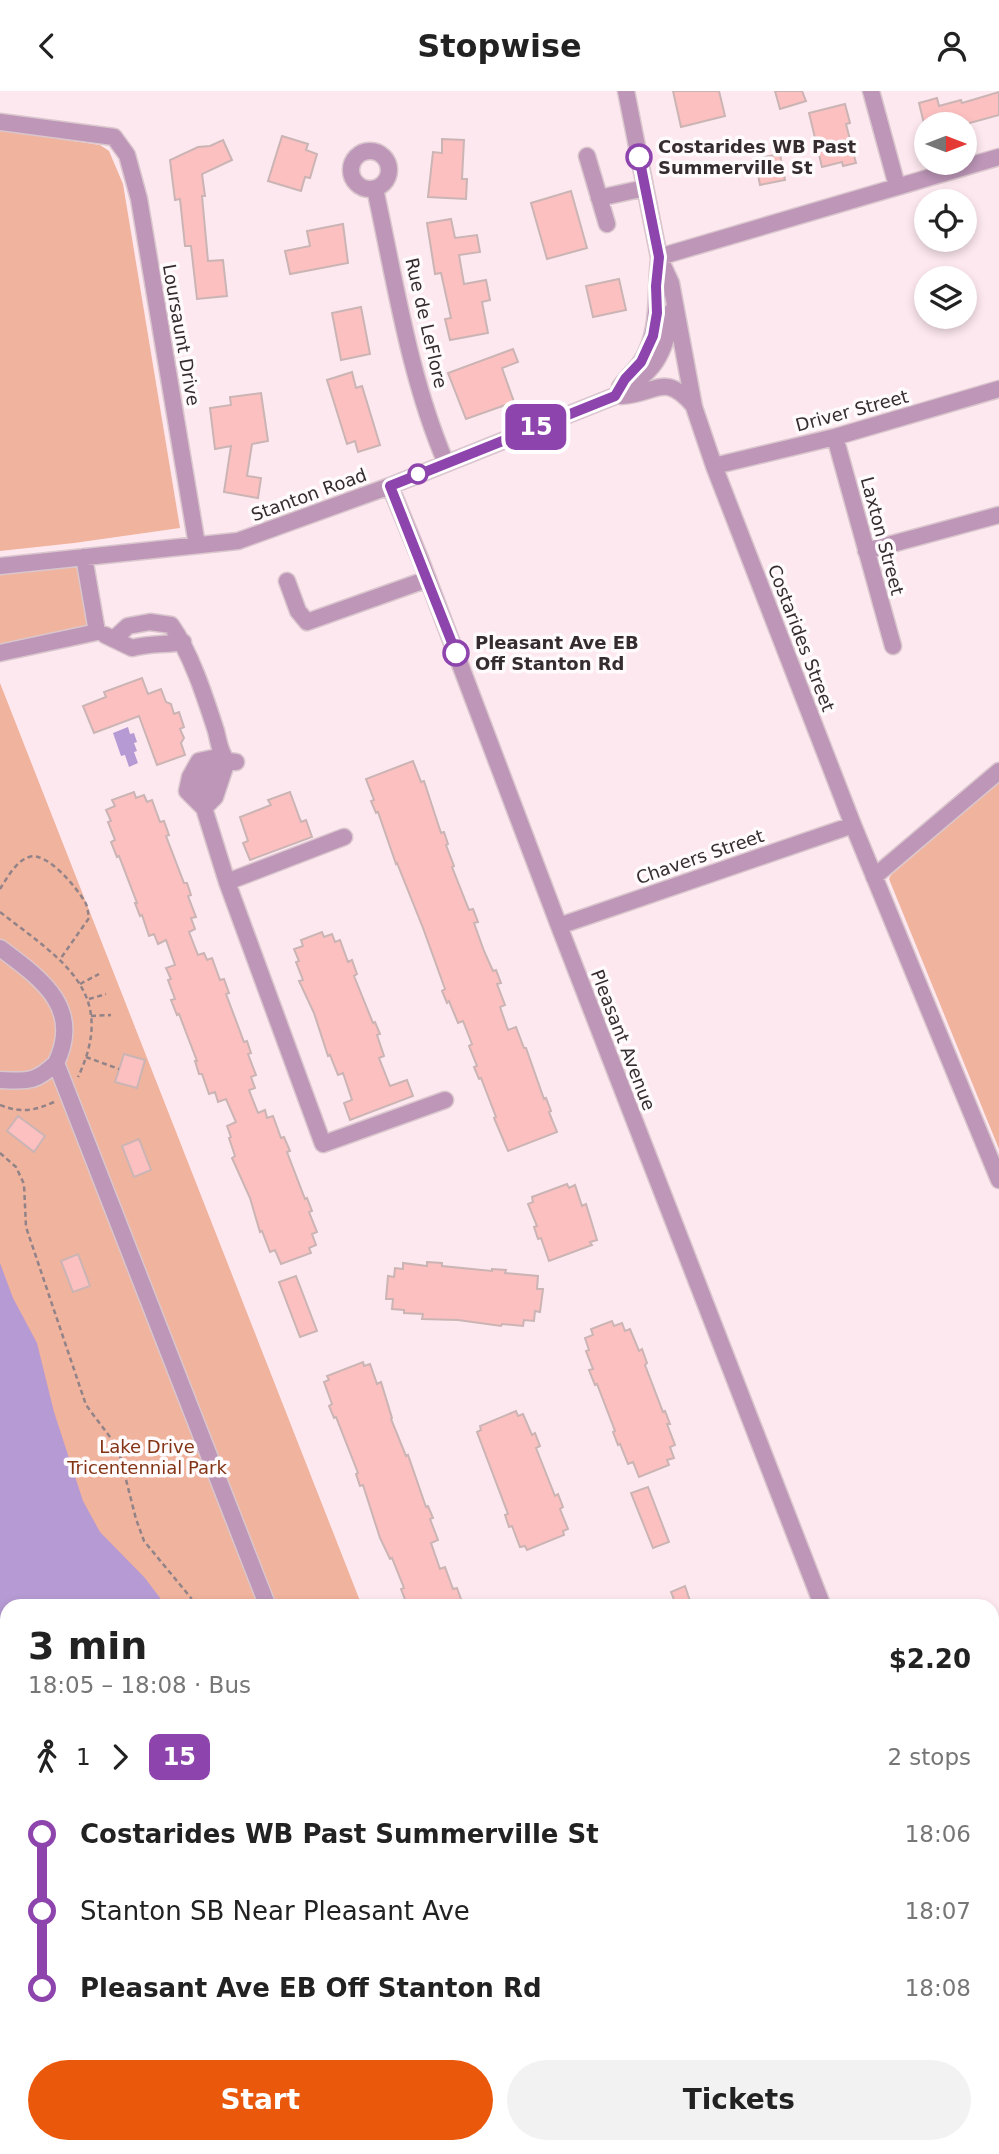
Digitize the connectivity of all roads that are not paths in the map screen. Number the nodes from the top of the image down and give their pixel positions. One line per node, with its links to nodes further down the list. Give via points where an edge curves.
1 (626, 91): 8 (street, Costarides Street)
2 (871, 91): 6 (street)
3 (0, 122): 21 (street, Loursaunt Drive, via 114,137 127,155 139,199)
4 (587, 156): 9 (street)
5 (999, 157): 6 (street)
6 (897, 186): 11 (street)
7 (375, 188): 17 (street, Rue de LeFlore, via 411,354)
8 (645, 188): 9 (street); 11 (street, Costarides Street)
9 (599, 198): 10 (street)
10 (607, 223)
11 (659, 257): 12 (street, Costarides Street); 14 (street, via 653,336 641,362)
12 (673, 295): 14 (street, Stanton Road, via 668,335 660,355 645,376); 15 (street, Costarides Street)
13 (999, 389): 16 (street, Driver Street)
14 (615, 396): 15 (street, Stanton Road, via 670,386); 17 (street, Stanton Road)
15 (694, 407): 18 (street, Costarides Street)
16 (835, 437): 18 (street, Driver Street); 22 (street, Laxton Street)
17 (446, 463): 19 (street, Stanton Road)
18 (714, 466): 33 (street, Costarides Street)
19 (390, 486): 21 (street, Stanton Road, via 237,541); 25 (street, Pleasant Avenue)
20 (999, 516): 22 (street)
21 (197, 545): 23 (street, Stanton Road)
22 (866, 551): 28 (street, Laxton Street)
23 (84, 557): 24 (street, Stanton Road); 27 (street)
24 (0, 566)
25 (428, 579): 26 (street, via 307,622); 37 (street, Pleasant Avenue)
26 (287, 581)
27 (97, 632): 29 (street); 30 (street, via 115,638 128,626 171,625 183,642)
28 (892, 646)
29 (0, 653)
30 (224, 759): 32 (street, via 215,797); 32 (street, via 199,761 190,777 187,791)
31 (999, 771): 35 (street)
32 (204, 808): 36 (street)
33 (853, 825): 35 (street, Costarides Street); 37 (street, Chavers Street)
34 (344, 837): 36 (street)
35 (874, 877): 42 (street, Costarides Street)
36 (227, 882): 41 (street, via 323,1145)
37 (559, 926): 44 (street, Pleasant Avenue)
38 (0, 948): 39 (street, via 53,992 64,1021 65,1046)
39 (56, 1063): 40 (street, via 42,1076 26,1081); 43 (street)
40 (0, 1080)
41 (446, 1100)
42 (999, 1180)
43 (265, 1599)
44 (820, 1599)

